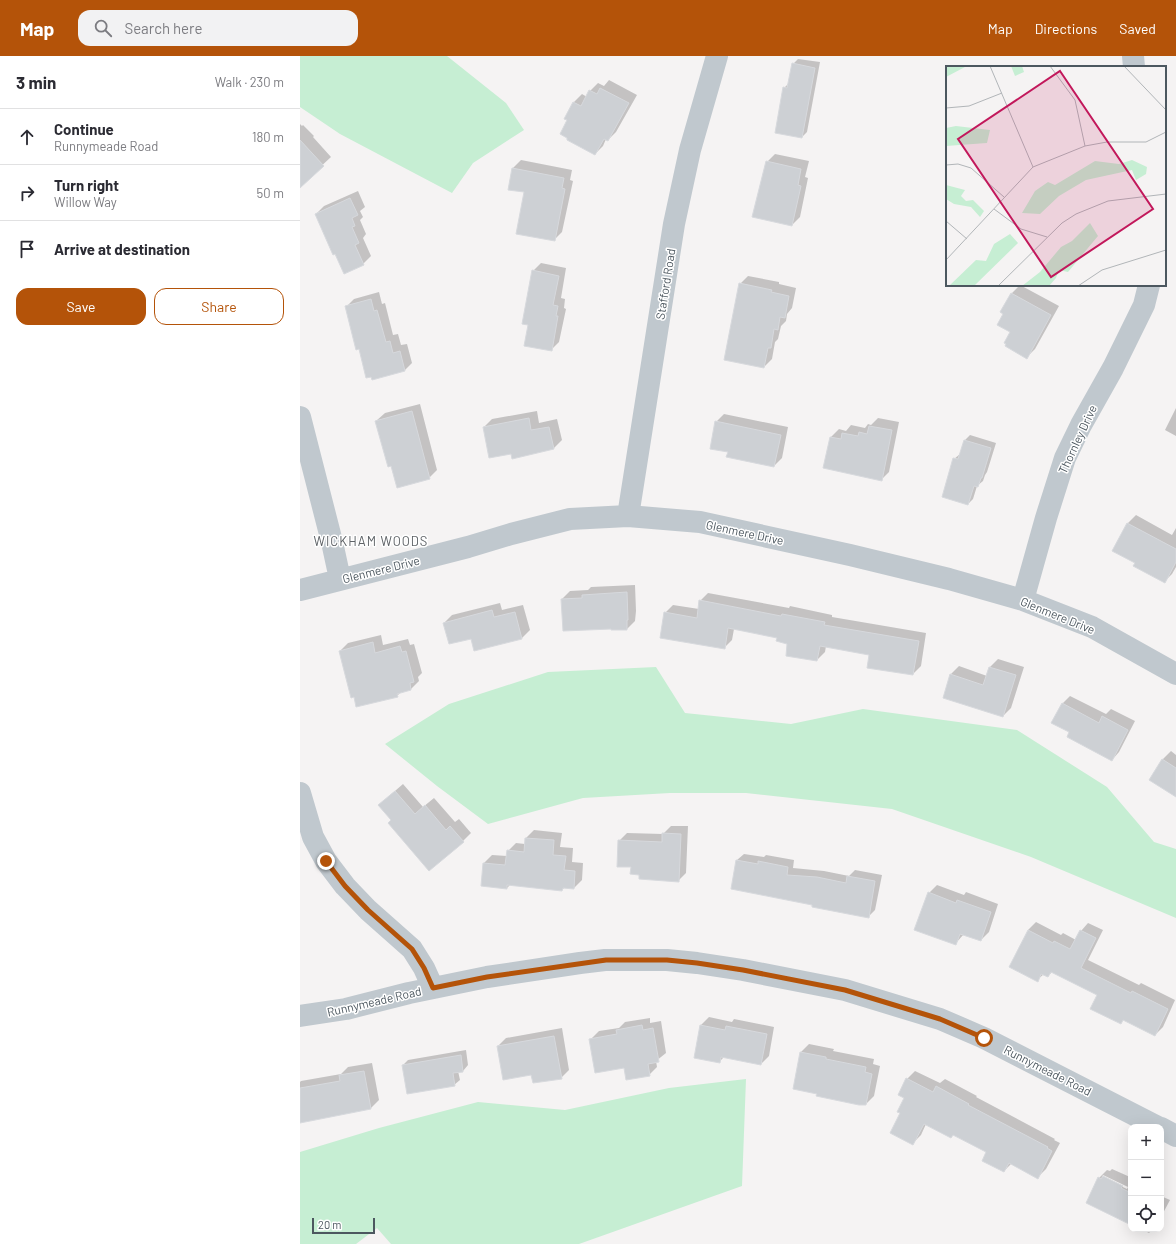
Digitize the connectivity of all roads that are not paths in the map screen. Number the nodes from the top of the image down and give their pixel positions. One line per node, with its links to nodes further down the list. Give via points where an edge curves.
1 (717, 56): 6 (street, Stafford Road, via 690,150 674,224)
2 (1133, 56): 3 (street)
3 (1134, 66)
4 (1149, 286): 9 (street, Thornley Drive, via 1144,305 1066,458)
5 (300, 416): 7 (street)
6 (628, 516): 7 (street, Glenmere Drive, via 570,519); 9 (street, Glenmere Drive, via 700,522 850,555)
7 (340, 579): 8 (street, Glenmere Drive)
8 (300, 590)
9 (1023, 600): 10 (street, Glenmere Drive, via 1092,627)
10 (1176, 674)
11 (300, 793): 12 (street, via 313,837 326,861 368,910 412,949)
12 (433, 988): 13 (street, Runnymeade Road); 14 (street, Runnymeade Road, via 487,977 606,960 667,960 743,970 845,990 940,1019 984,1038)
13 (300, 1016)
14 (1152, 1124)
15 (1164, 1130): 16 (street, Runnymeade Road)
16 (1176, 1136)

